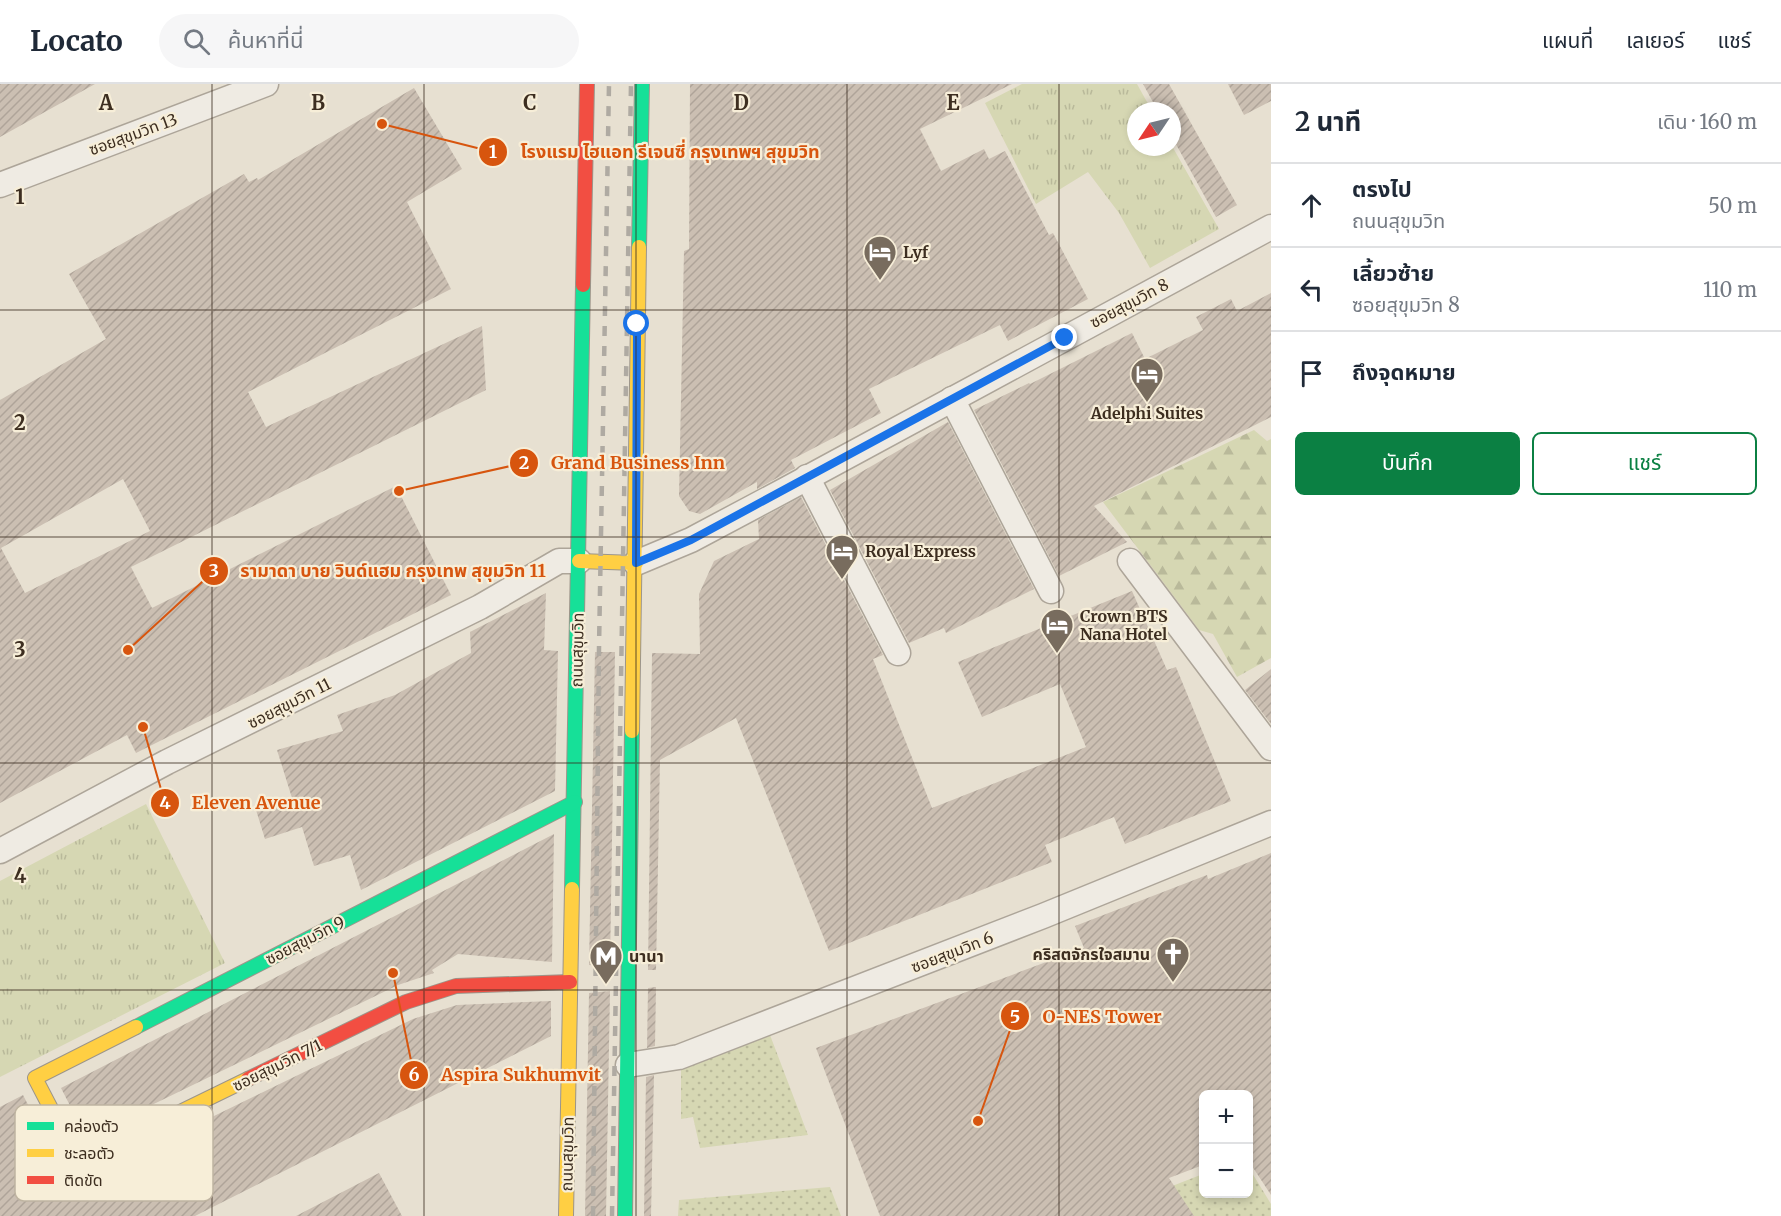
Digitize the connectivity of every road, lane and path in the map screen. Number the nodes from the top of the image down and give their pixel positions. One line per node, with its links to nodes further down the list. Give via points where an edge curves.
1 (266, 84): 4 (street, ซอยสุขุมวิท 13)
2 (586, 84): 8 (main road, ถนนสุขุมวิท)
3 (642, 84): 10 (main road)
4 (0, 184)
5 (1271, 227): 6 (street, ซอยสุขุมวิท 8)
6 (952, 399): 7 (street, ซอยสุขุมวิท 8); 11 (street)
7 (807, 477): 10 (street, ซอยสุขุมวิท 8, via 691,540); 12 (street)
8 (579, 561): 10 (main road); 14 (main road, ถนนสุขุมวิท); 16 (street, ซอยสุขุมวิท 11, via 559,561 480,607 167,762)
9 (1130, 561): 13 (street)
10 (636, 563): 18 (main road)
11 (1052, 591)
12 (898, 653)
13 (1271, 748)
14 (575, 802): 17 (main road, ถนนสุขุมวิท); 19 (main road, ซอยสุขุมวิท 9)
15 (1271, 823): 18 (street, ซอยสุขุมวิท 6, via 1032,921 680,1057)
16 (0, 851)
17 (570, 982): 21 (main road, ซอยสุขุมวิท 7/1, via 456,986 433,992); 22 (main road, ถนนสุขุมวิท)
18 (628, 1065): 23 (main road)
19 (35, 1078): 20 (main road, ซอยสุขุมวิท 7/1)
20 (49, 1105)
21 (195, 1105)
22 (566, 1216)
23 (625, 1216)

